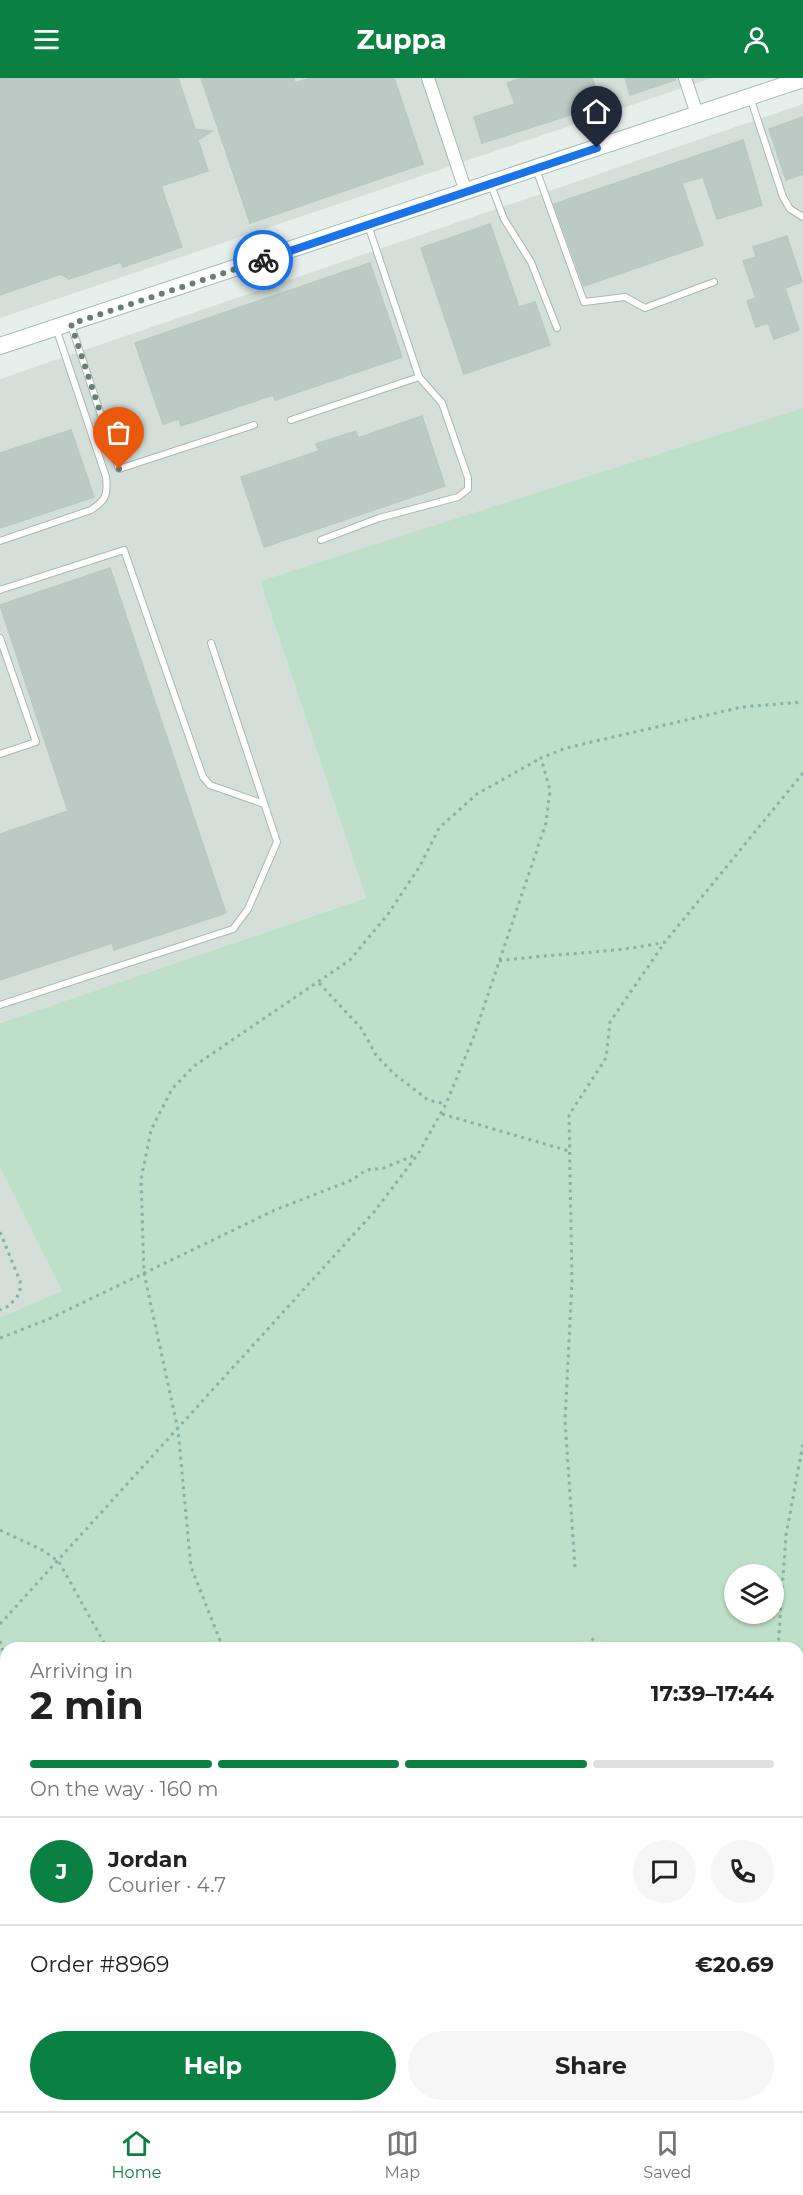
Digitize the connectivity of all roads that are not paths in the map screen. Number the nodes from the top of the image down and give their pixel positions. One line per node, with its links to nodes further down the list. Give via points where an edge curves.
1 (428, 78): 8 (street)
2 (685, 78): 5 (street)
3 (803, 79): 4 (street)
4 (750, 97): 5 (street); 9 (lane, via 783,196 790,209)
5 (697, 114): 6 (street)
6 (536, 168): 7 (street); 11 (lane, via 584,302 625,297 645,308)
7 (490, 184): 8 (street); 13 (lane, via 504,219 531,262)
8 (466, 192): 10 (street)
9 (803, 217)
10 (368, 225): 12 (street); 15 (lane)
11 (714, 282)
12 (63, 326): 14 (street); 17 (lane, via 119,469); 19 (lane, via 106,477 107,494 91,510)
13 (556, 328)
14 (0, 346)
15 (419, 377): 16 (lane); 18 (lane, via 442,403 468,478 468,489 458,497 379,518)
16 (291, 420)
17 (254, 425)
18 (321, 540)
19 (0, 541)
20 (0, 590): 24 (lane, via 124,550 203,777 210,785)
21 (0, 638): 23 (lane, via 36,742)
22 (211, 643): 24 (lane)
23 (0, 754)
24 (264, 804): 25 (lane, via 277,842 248,909 233,929)
25 (0, 1005)

